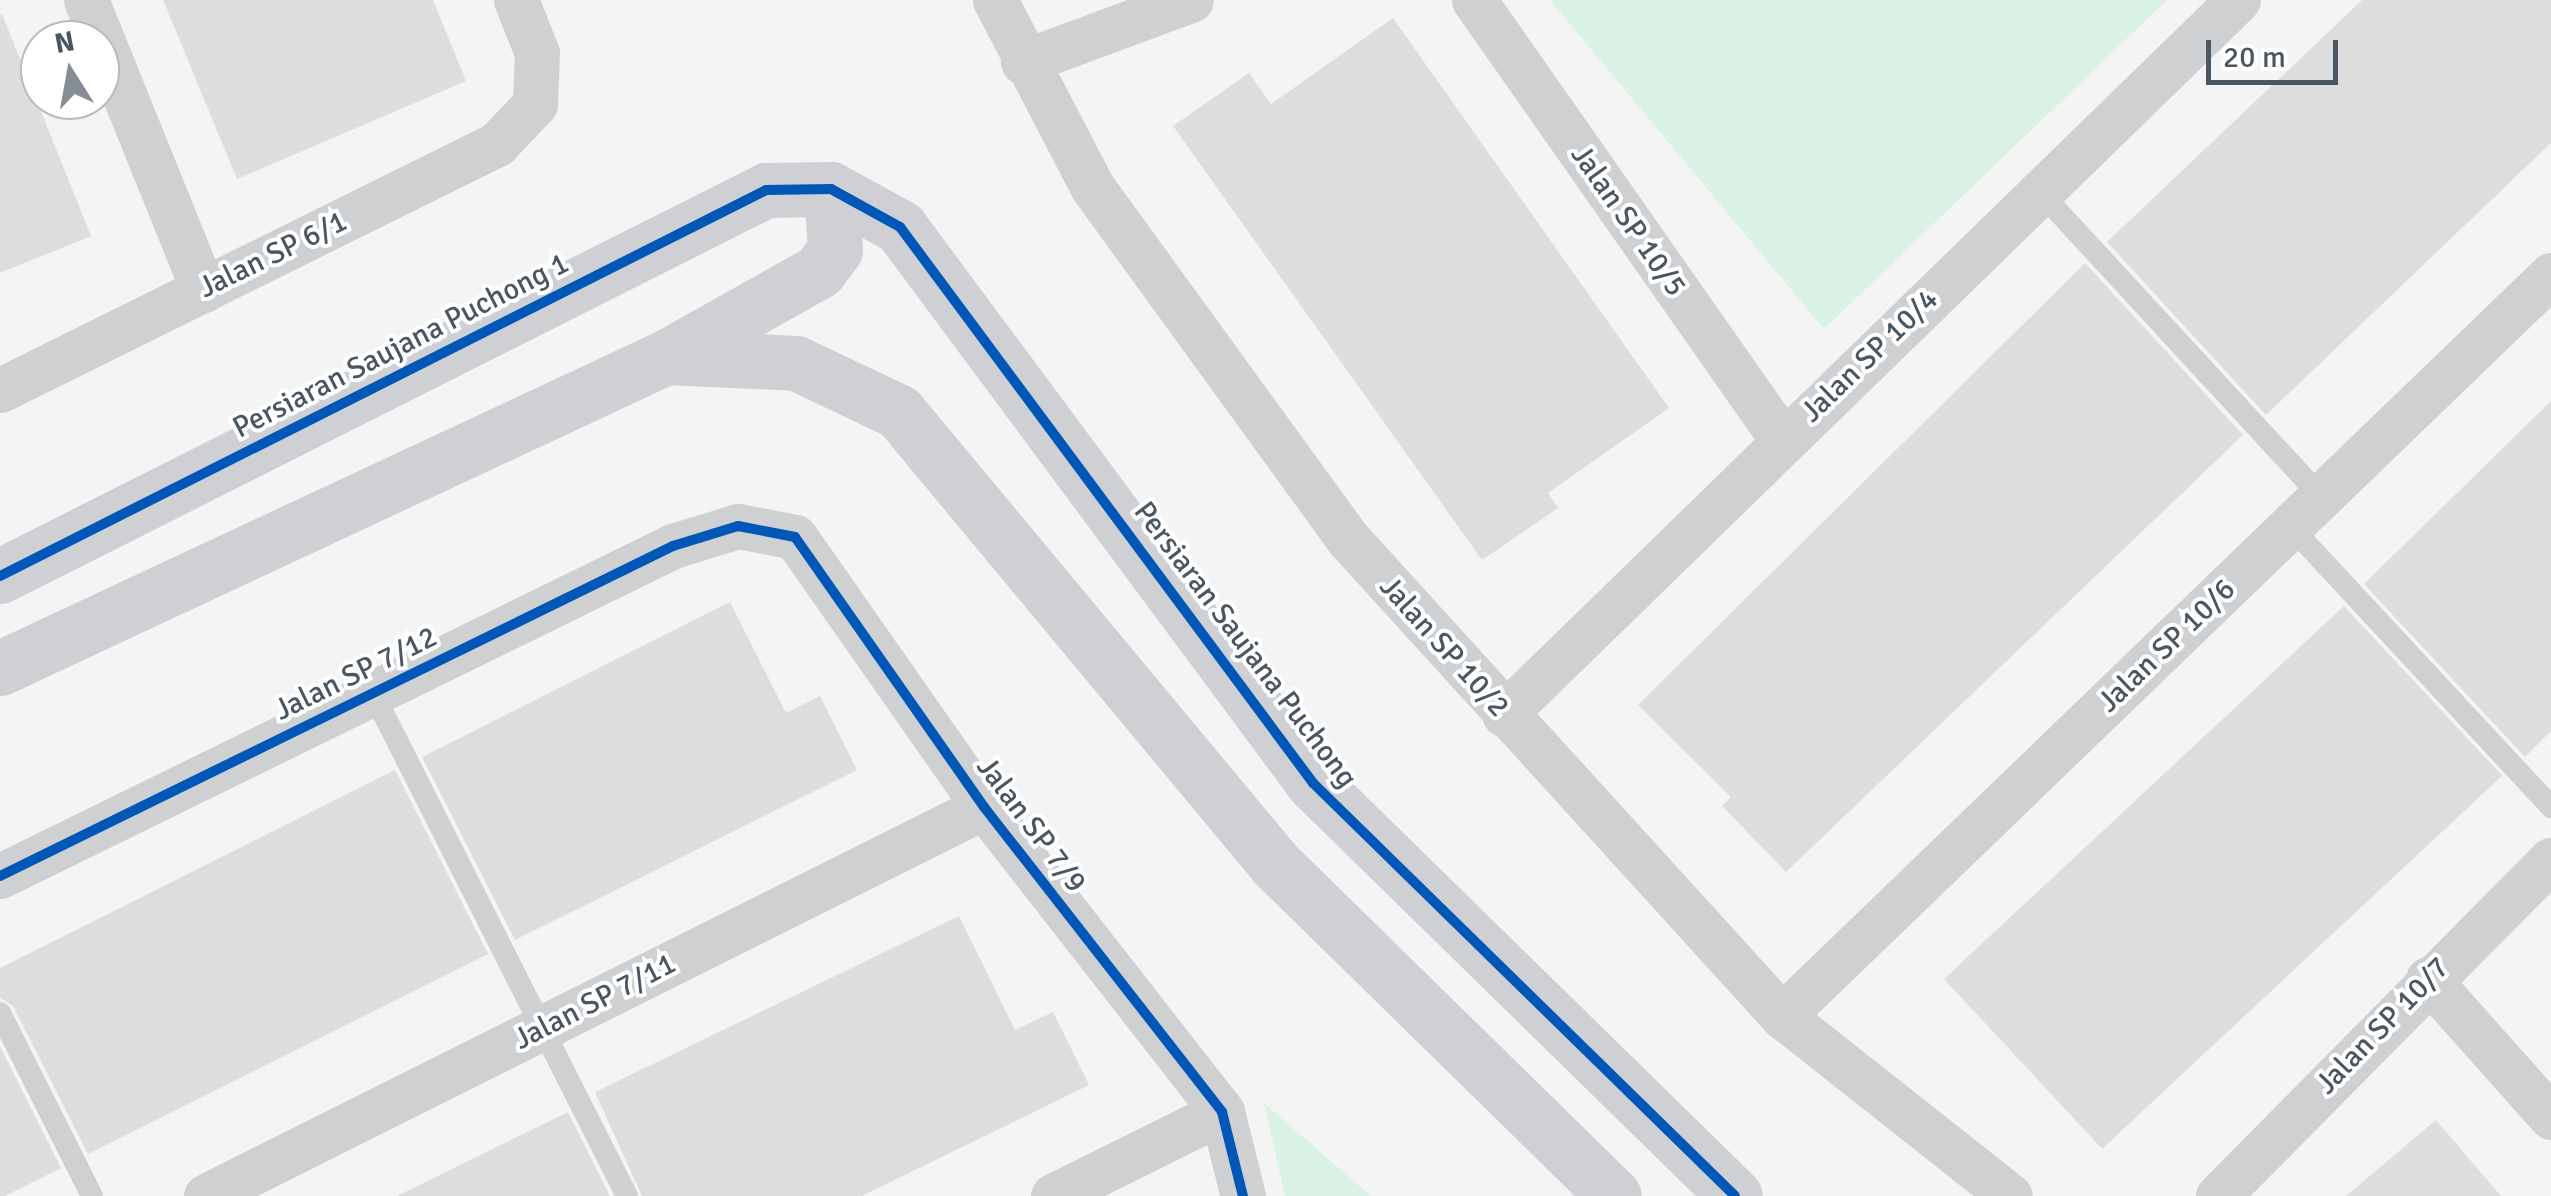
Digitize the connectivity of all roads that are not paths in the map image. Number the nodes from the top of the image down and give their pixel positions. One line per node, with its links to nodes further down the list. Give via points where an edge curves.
1 (86, 0): 11 (street)
2 (516, 0): 11 (street, Jalan SP 6/1, via 537,53 535,104 496,144)
3 (994, 0): 7 (street, Jalan SP 10/2)
4 (1191, 0): 7 (street)
5 (1474, 0): 14 (street, Jalan SP 10/5)
6 (2238, 0): 9 (street, Jalan SP 10/4)
7 (1022, 62): 20 (street, Jalan SP 10/2, via 1093,188 1348,540)
8 (831, 189): 12 (street, via 835,250 819,271); 17 (street, Persiaran Saujana Puchong 1, via 766,190); 37 (street, Persiaran Saujana Puchong, via 900,226 1313,783)
9 (2040, 192): 14 (street, Jalan SP 10/4); 15 (lane)
10 (2551, 275): 15 (street, Jalan SP 10/6)
11 (203, 290): 13 (street, Jalan SP 6/1)
12 (666, 357): 18 (street); 36 (street, via 796,363 899,412 1275,864)
13 (0, 390)
14 (1782, 441): 20 (street, Jalan SP 10/4)
15 (2306, 512): 21 (lane); 27 (street, Jalan SP 10/6)
16 (738, 526): 19 (street, Jalan SP 7/12, via 672,546); 22 (street, Jalan SP 7/9, via 795,536)
17 (0, 576)
18 (0, 668)
19 (373, 693): 24 (street, Jalan SP 7/12); 28 (lane)
20 (1504, 714): 27 (street, Jalan SP 10/2)
21 (2551, 807)
22 (984, 808): 28 (street, Jalan SP 7/11); 29 (street, Jalan SP 7/9)
23 (2551, 860): 25 (street, Jalan SP 10/7)
24 (0, 876)
25 (2428, 979): 30 (street); 39 (street, Jalan SP 10/7)
26 (0, 1014): 31 (lane)
27 (1782, 1016): 38 (street, Jalan SP 10/2)
28 (542, 1028): 32 (street, Jalan SP 7/11); 33 (lane)
29 (1222, 1112): 34 (street); 35 (street, Jalan SP 7/9)
30 (2551, 1117)
31 (92, 1196)
32 (206, 1196)
33 (627, 1196)
34 (1053, 1196)
35 (1244, 1196)
36 (1614, 1196)
37 (1734, 1196)
38 (2010, 1196)
39 (2218, 1196)

